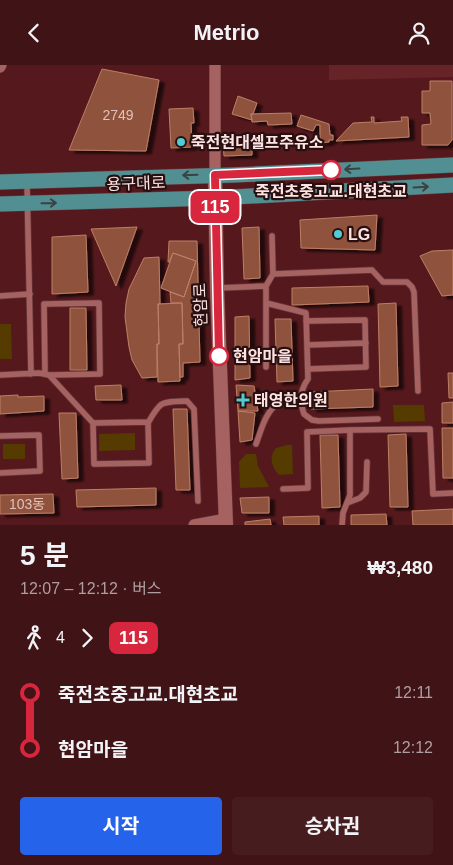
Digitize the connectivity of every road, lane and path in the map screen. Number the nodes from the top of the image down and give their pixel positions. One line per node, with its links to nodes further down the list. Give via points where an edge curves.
1 (215, 65): 3 (street)
2 (453, 165): 3 (main road, 용구대로, one-way to 3)
3 (215, 175): 4 (main road, 용구대로, one-way to 4); 7 (street, 현암로)
4 (27, 181): 5 (main road, 용구대로); 8 (lane)
5 (0, 182)
6 (453, 185): 7 (main road, 용구대로, one-way to 6)
7 (215, 198): 8 (main road, 용구대로, one-way to 7); 13 (street, 현암로)
8 (28, 203): 9 (main road, 용구대로); 14 (lane)
9 (0, 204)
10 (272, 236): 11 (lane)
11 (273, 274): 12 (lane); 25 (lane, via 372,270 383,282 407,282 414,292)
12 (266, 286): 13 (lane); 16 (lane)
13 (217, 287): 39 (street, 현암로)
14 (30, 295): 15 (lane); 22 (lane)
15 (0, 296)
16 (266, 303): 17 (lane, via 306,313); 20 (lane)
17 (306, 321): 18 (lane, via 365,320); 19 (lane)
18 (366, 343): 19 (lane); 21 (lane, via 366,367)
19 (307, 345): 21 (lane)
20 (266, 367)
21 (308, 369): 26 (lane, via 308,379)
22 (31, 374): 23 (lane); 24 (lane)
23 (47, 374): 23 (lane, via 44,304 99,303 100,373); 28 (lane)
24 (0, 375)
25 (418, 391)
26 (300, 399): 27 (lane, via 304,414 312,420); 32 (lane, via 277,404 263,424)
27 (378, 419)
28 (93, 423): 29 (lane); 29 (lane, via 94,465 149,463)
29 (148, 423): 37 (lane, via 158,405 164,402 187,401 194,409)
30 (350, 430): 35 (lane, via 307,432 308,488); 36 (lane, via 430,429 433,493); 38 (lane, via 351,491)
31 (0, 435): 34 (lane, via 39,435 40,471)
32 (256, 444)
33 (366, 462): 38 (lane, via 366,492)
34 (0, 473)
35 (283, 489)
36 (453, 493)
37 (198, 501)
38 (348, 503): 41 (lane, via 342,513)
39 (226, 522): 40 (street)
40 (194, 525)
41 (342, 525)

